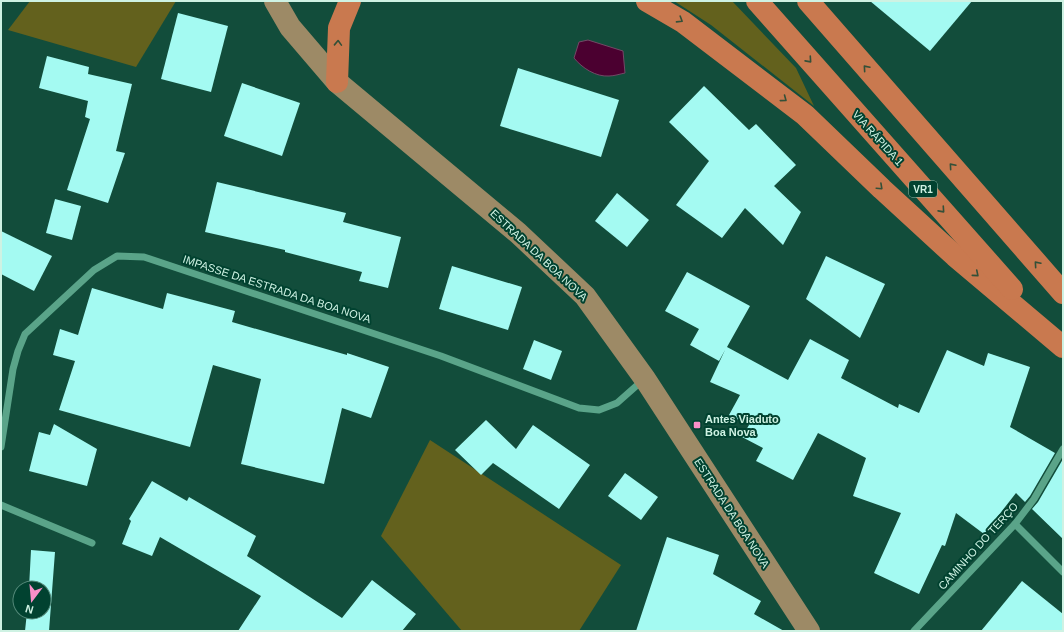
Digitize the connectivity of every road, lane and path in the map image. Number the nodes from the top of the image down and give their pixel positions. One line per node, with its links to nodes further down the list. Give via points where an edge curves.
1 (275, 1): 6 (main road, ESTRADA DA BOA NOVA, via 290,27)
2 (350, 1): 6 (highway, one-way to 2, via 339,28)
3 (646, 1): 8 (highway, one-way to 8, via 683,22 805,115 950,251)
4 (757, 1): 8 (highway, VIA RÁPIDA 1 / VR1, one-way to 8)
5 (808, 1): 7 (highway, one-way to 5)
6 (337, 82): 9 (main road, ESTRADA DA BOA NOVA, via 518,233 580,291)
7 (1063, 293)
8 (1063, 347)
9 (645, 378): 10 (street, IMPASSE DA ESTRADA DA BOA NOVA, via 617,402 599,410 579,408 441,356 152,259 118,256 94,270 26,334 13,369); 16 (main road, ESTRADA DA BOA NOVA)
10 (1, 447)
11 (1063, 449): 13 (street, CAMINHO DO TERÇO, via 1034,499)
12 (1, 505): 14 (street)
13 (1015, 524): 15 (street); 17 (street, CAMINHO DO TERÇO)
14 (92, 543)
15 (1063, 572)
16 (808, 631)
17 (914, 631)

